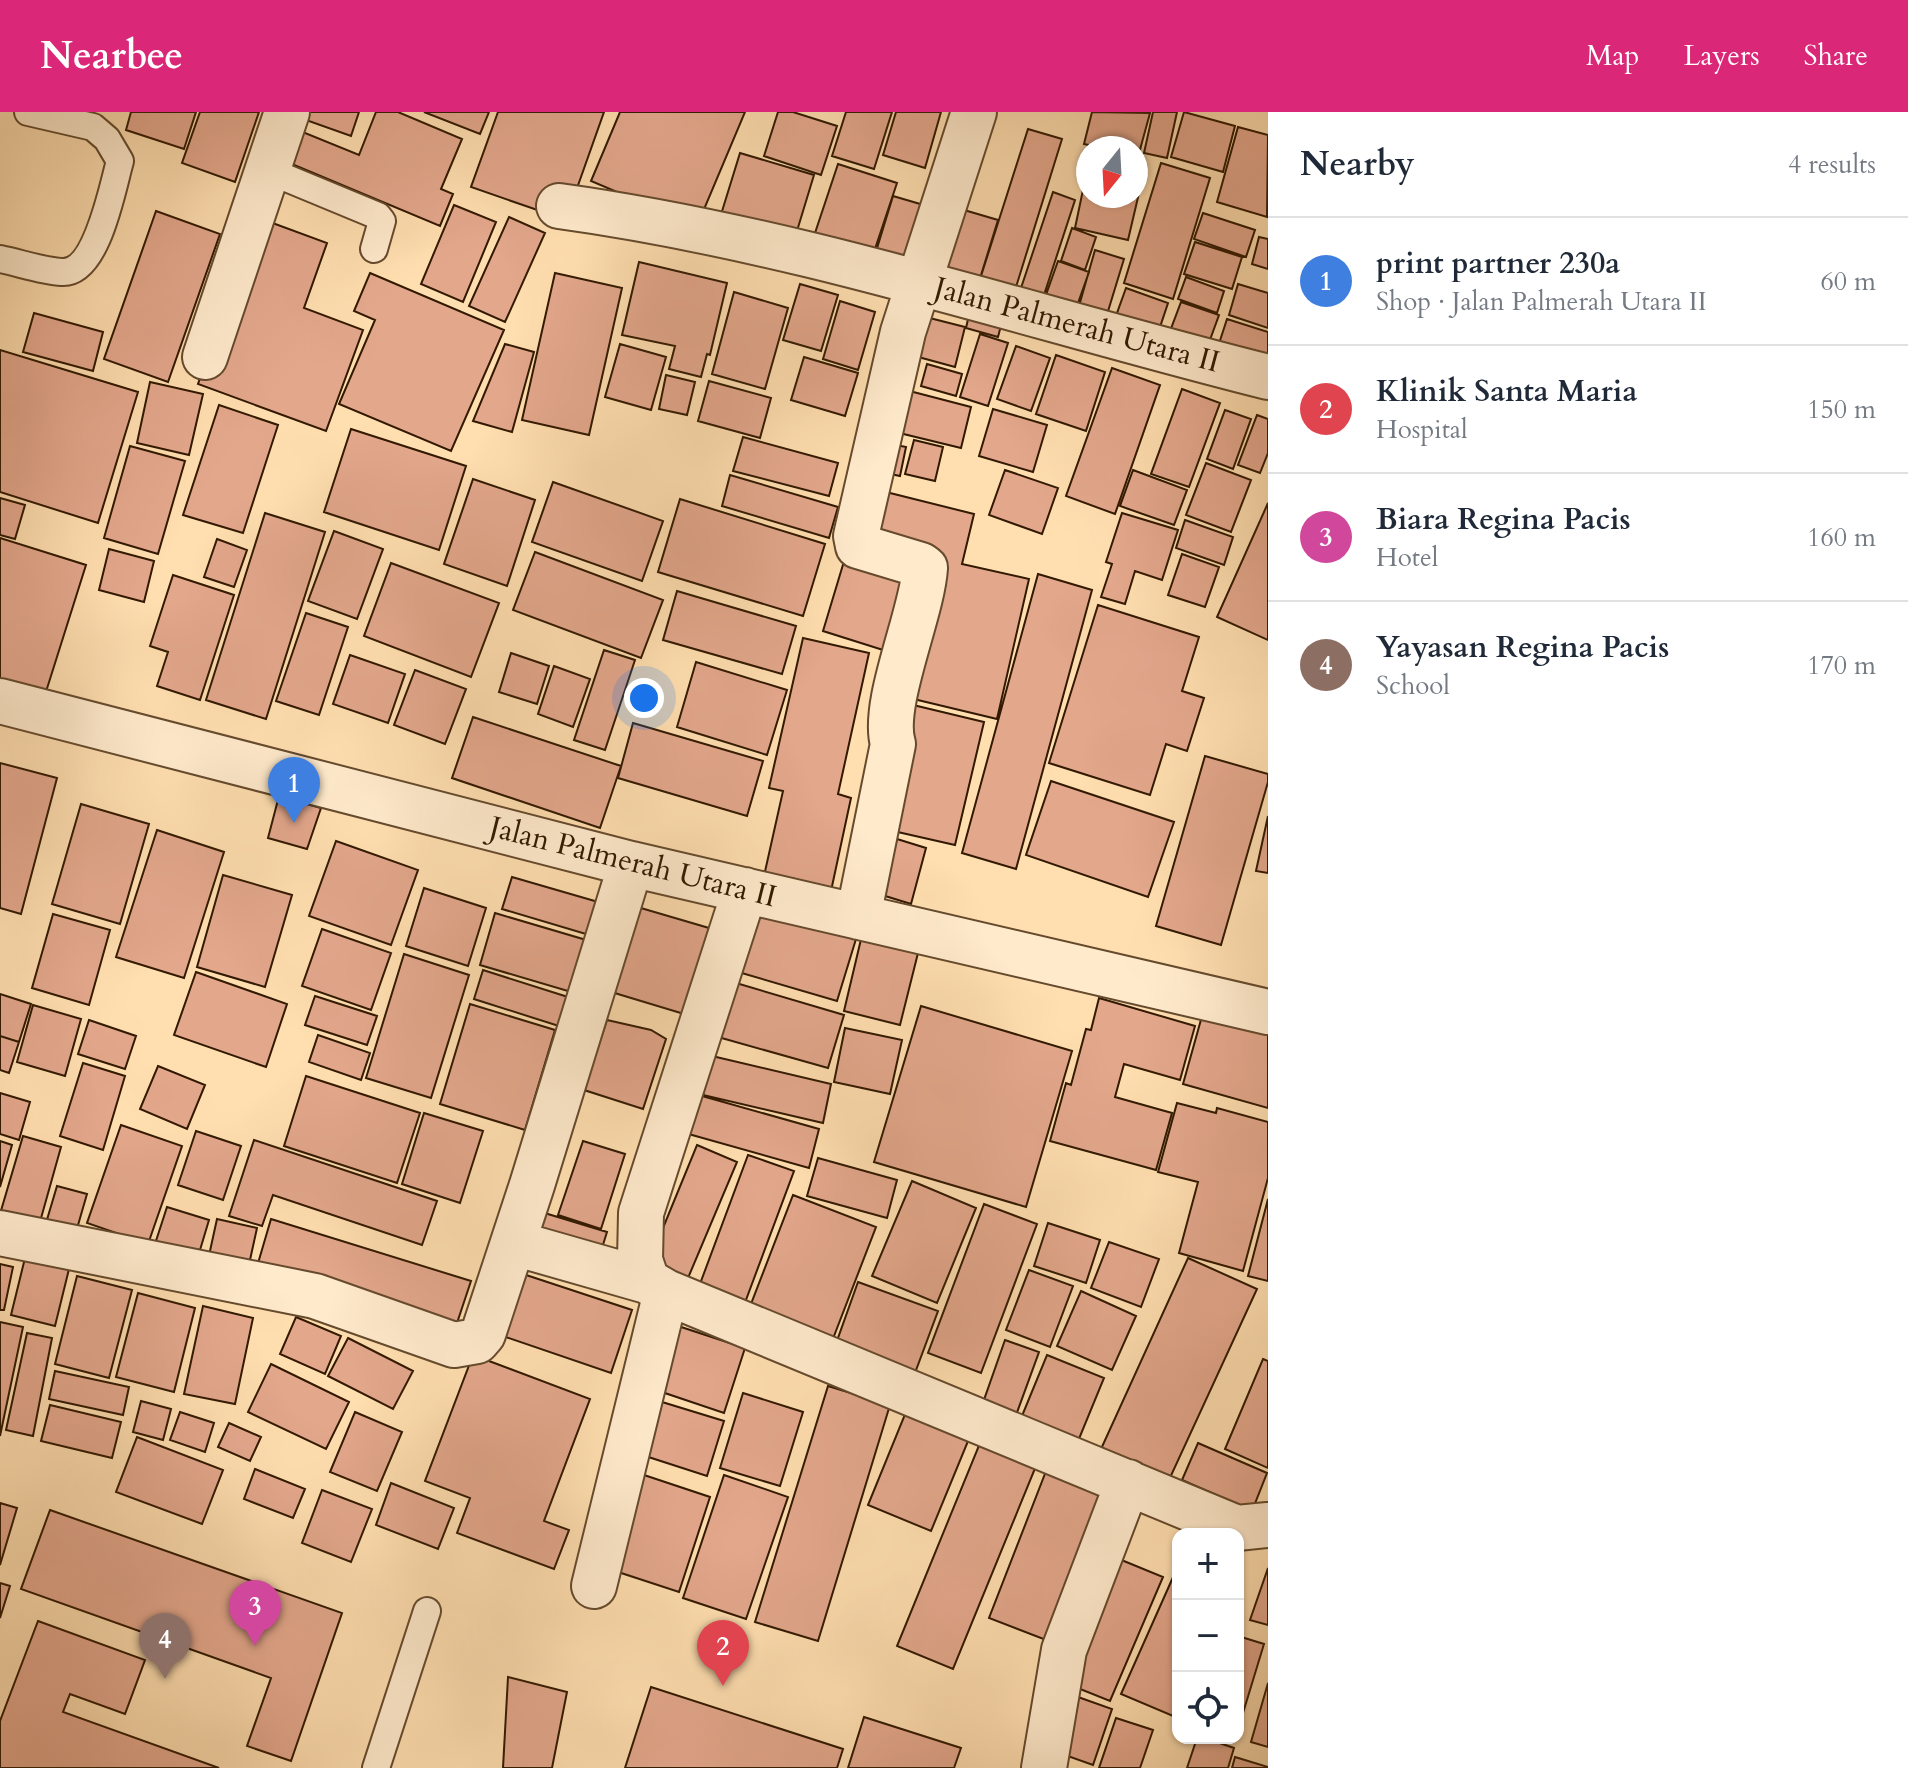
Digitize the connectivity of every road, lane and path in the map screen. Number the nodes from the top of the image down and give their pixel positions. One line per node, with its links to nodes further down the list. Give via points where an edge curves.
1 (28, 112): 7 (lane, via 93,127 120,161 93,248 82,265 65,273)
2 (287, 112): 4 (street)
3 (974, 112): 8 (street, Jalan Palmerah Utara II)
4 (267, 170): 6 (lane, via 378,216 382,221); 9 (street)
5 (559, 206): 8 (street, via 661,223)
6 (374, 249)
7 (0, 259)
8 (919, 282): 10 (street, Jalan Palmerah Utara II); 14 (street, via 856,536 858,546 925,568 896,695 893,744)
9 (205, 357)
10 (1268, 377)
11 (0, 701): 12 (street, Jalan Palmerah Utara II)
12 (631, 864): 13 (street, Jalan Palmerah Utara II); 17 (street)
13 (745, 890): 14 (street, Jalan Palmerah Utara II); 18 (street, via 641,1213 640,1260)
14 (858, 917): 15 (street, Jalan Palmerah Utara II)
15 (1268, 1012)
16 (0, 1233): 17 (street, via 315,1296 454,1345 477,1341 483,1334)
17 (514, 1243): 18 (street)
18 (656, 1286): 19 (street); 21 (street)
19 (1128, 1482): 20 (street, via 1237,1528); 24 (street, via 1064,1650)
20 (1268, 1525)
21 (594, 1586)
22 (427, 1611): 23 (lane)
23 (376, 1768)
24 (1044, 1768)

